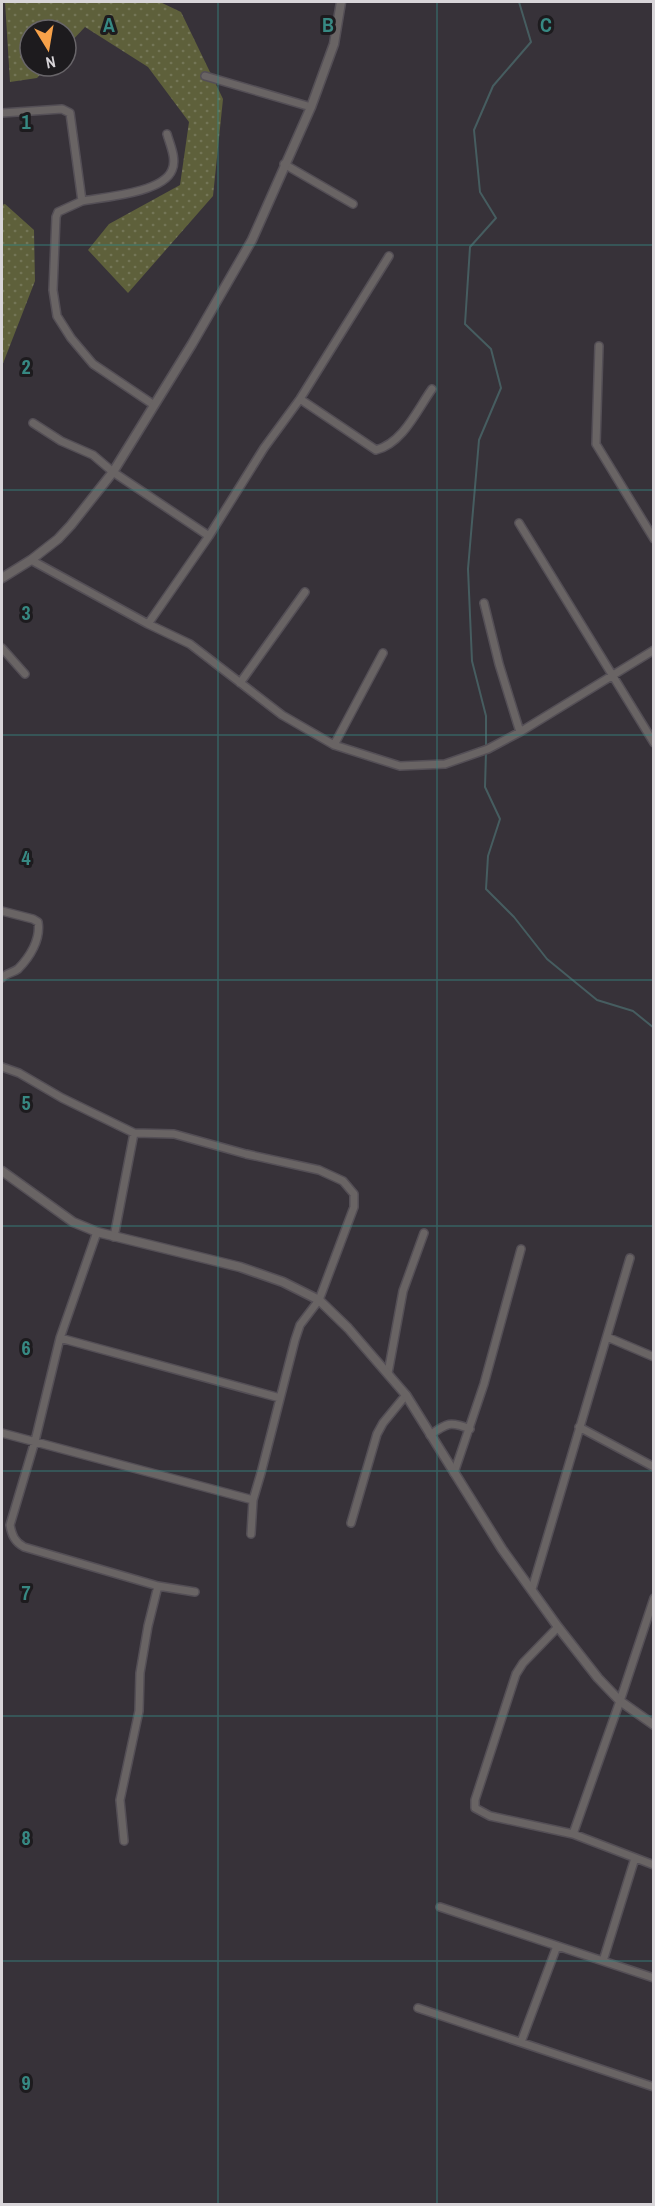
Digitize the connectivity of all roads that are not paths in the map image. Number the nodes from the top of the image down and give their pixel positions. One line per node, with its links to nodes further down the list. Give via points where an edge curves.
1 (341, 2): 3 (street, via 334,44)
2 (206, 76): 3 (street)
3 (310, 107): 6 (street)
4 (2, 113): 7 (street, via 70,113)
5 (167, 134): 7 (street, via 174,159 164,181 136,192)
6 (284, 164): 8 (street); 13 (street, via 246,252)
7 (82, 201): 13 (street, via 58,212 56,217 55,312 93,364)
8 (353, 204)
9 (390, 256): 12 (street)
10 (599, 346): 18 (street, via 596,444)
11 (432, 389): 12 (street, via 396,439 376,450)
12 (300, 399): 17 (street, via 264,448)
13 (154, 405): 15 (street)
14 (33, 423): 15 (street, via 93,455)
15 (113, 472): 17 (street); 19 (street, via 71,525)
16 (519, 522): 28 (street)
17 (210, 536): 23 (street)
18 (654, 539)
19 (31, 560): 20 (street); 23 (street)
20 (2, 578)
21 (304, 592): 29 (street)
22 (484, 603): 30 (street)
23 (148, 624): 29 (street, via 190,644)
24 (2, 648): 27 (street)
25 (654, 650): 28 (street)
26 (382, 653): 32 (street)
27 (25, 674)
28 (613, 676): 30 (street); 31 (street)
29 (240, 683): 32 (street)
30 (520, 732): 32 (street, via 445,764 400,766)
31 (654, 743)
32 (334, 745)
33 (2, 911): 34 (street, via 33,919 38,922 39,933 19,968)
34 (2, 978)
35 (2, 1067): 36 (street)
36 (134, 1133): 40 (street); 43 (street, via 174,1134 319,1170 343,1180 354,1194 354,1208)
37 (2, 1171): 38 (street, via 73,1222)
38 (97, 1232): 40 (street); 45 (street)
39 (424, 1233): 47 (street, via 403,1291)
40 (114, 1237): 43 (street, via 240,1266)
41 (521, 1249): 51 (street)
42 (630, 1258): 44 (street)
43 (319, 1300): 47 (street); 49 (street, via 300,1325)
44 (607, 1337): 46 (street); 50 (street)
45 (60, 1338): 49 (street); 54 (street)
46 (654, 1357)
47 (388, 1373): 48 (street)
48 (406, 1395): 53 (street); 58 (street, via 378,1434)
49 (280, 1398): 57 (street)
50 (579, 1427): 55 (street); 61 (street)
51 (470, 1429): 53 (street, via 453,1423); 56 (street)
52 (2, 1433): 54 (street)
53 (430, 1435): 56 (street)
54 (35, 1441): 57 (street); 60 (street, via 10,1525 17,1543)
55 (654, 1467)
56 (454, 1473): 61 (street)
57 (253, 1500): 59 (street)
58 (351, 1523)
59 (251, 1534)
60 (158, 1586): 62 (street); 68 (street, via 120,1800)
61 (532, 1589): 64 (street)
62 (195, 1592)
63 (654, 1598): 65 (street)
64 (558, 1627): 65 (street); 67 (street, via 516,1674 475,1804 478,1811 490,1816)
65 (620, 1701): 66 (street); 67 (street)
66 (654, 1725)
67 (573, 1834): 69 (street)
68 (124, 1841)
69 (635, 1858): 70 (street); 73 (street)
70 (654, 1865)
71 (440, 1907): 72 (street)
72 (557, 1946): 73 (street); 76 (street)
73 (603, 1961): 74 (street)
74 (654, 1978)
75 (418, 2008): 76 (street)
76 (521, 2042): 77 (street)
77 (654, 2087)

